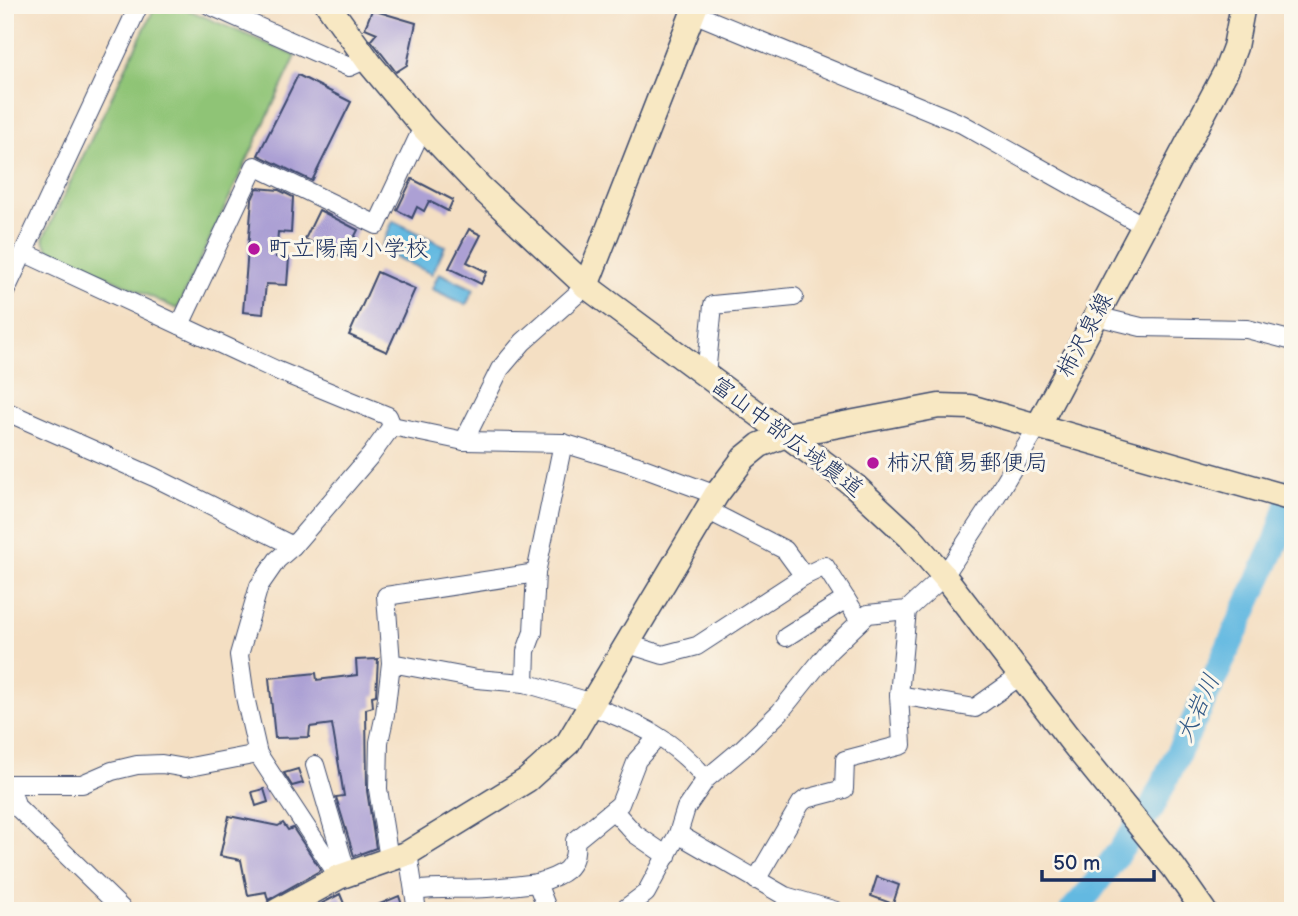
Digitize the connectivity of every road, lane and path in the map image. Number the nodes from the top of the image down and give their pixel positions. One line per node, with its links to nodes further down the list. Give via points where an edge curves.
1 (139, 5): 9 (street)
2 (209, 5): 6 (street, via 349,67)
3 (328, 5): 6 (street, 富山中部広域農道)
4 (1243, 5): 8 (street, 柿沢泉線, via 1226,71)
5 (694, 9): 8 (street, via 962,124); 10 (street)
6 (367, 60): 7 (street, 富山中部広域農道)
7 (423, 127): 10 (street, 富山中部広域農道); 14 (street, via 377,225 255,166)
8 (1144, 226): 13 (street, 柿沢泉線)
9 (23, 252): 11 (street); 14 (street)
10 (586, 286): 16 (street, 富山中部広域農道); 21 (street, via 500,369)
11 (5, 292)
12 (794, 297): 16 (street, via 713,305)
13 (1096, 316): 15 (street, via 1141,327 1247,329); 19 (street, 柿沢泉線)
14 (180, 325): 18 (street, via 388,416)
15 (1293, 341)
16 (706, 375): 20 (street, 富山中部広域農道)
17 (5, 411): 25 (street)
18 (391, 426): 21 (street); 25 (street)
19 (1038, 426): 20 (street, via 970,407 939,407); 23 (street); 28 (street)
20 (786, 435): 24 (street, via 760,445 744,458); 28 (street, 富山中部広域農道, via 855,486)
21 (464, 441): 22 (street)
22 (563, 443): 24 (street, via 635,465); 26 (street)
23 (1284, 496)
24 (711, 502): 27 (street, via 785,550); 33 (street)
25 (293, 546): 40 (street, via 258,586 239,655)
26 (536, 573): 34 (street, via 386,596); 36 (street)
27 (804, 576): 29 (street, via 825,566); 33 (street, via 697,646 663,655)
28 (944, 576): 30 (street); 35 (street, 富山中部広域農道)
29 (846, 599): 31 (street); 32 (street)
30 (907, 610): 31 (street, via 868,614); 37 (street)
31 (860, 621): 42 (street, via 780,712)
32 (786, 637)
33 (628, 644): 38 (street)
34 (391, 663): 36 (street); 46 (street, via 377,789)
35 (1020, 676): 37 (street, via 975,708); 59 (street, 富山中部広域農道)
36 (525, 683): 38 (street)
37 (899, 695): 49 (street, via 902,745 845,760 844,789 801,803)
38 (592, 704): 39 (street); 46 (street, via 568,743 527,780)
39 (658, 737): 42 (street, via 684,755); 44 (street, via 637,760 620,804)
40 (258, 754): 43 (street, via 185,768 137,765 82,783); 48 (street)
41 (314, 765): 48 (street)
42 (706, 779): 45 (street, via 687,808)
43 (7, 784): 53 (street, via 17,807)
44 (613, 810): 47 (street, via 635,834); 50 (street, via 575,841 576,853 567,870)
45 (678, 834): 47 (street); 49 (street)
46 (399, 856): 48 (street); 51 (street)
47 (667, 856): 57 (street, via 646,893)
48 (343, 875): 54 (street)
49 (755, 880): 52 (street)
50 (537, 883): 51 (street); 56 (street)
51 (414, 891): 55 (street)
52 (780, 904): 58 (street)
53 (124, 911)
54 (277, 911)
55 (417, 911)
56 (548, 911)
57 (622, 911)
58 (836, 911)
59 (1204, 911)

